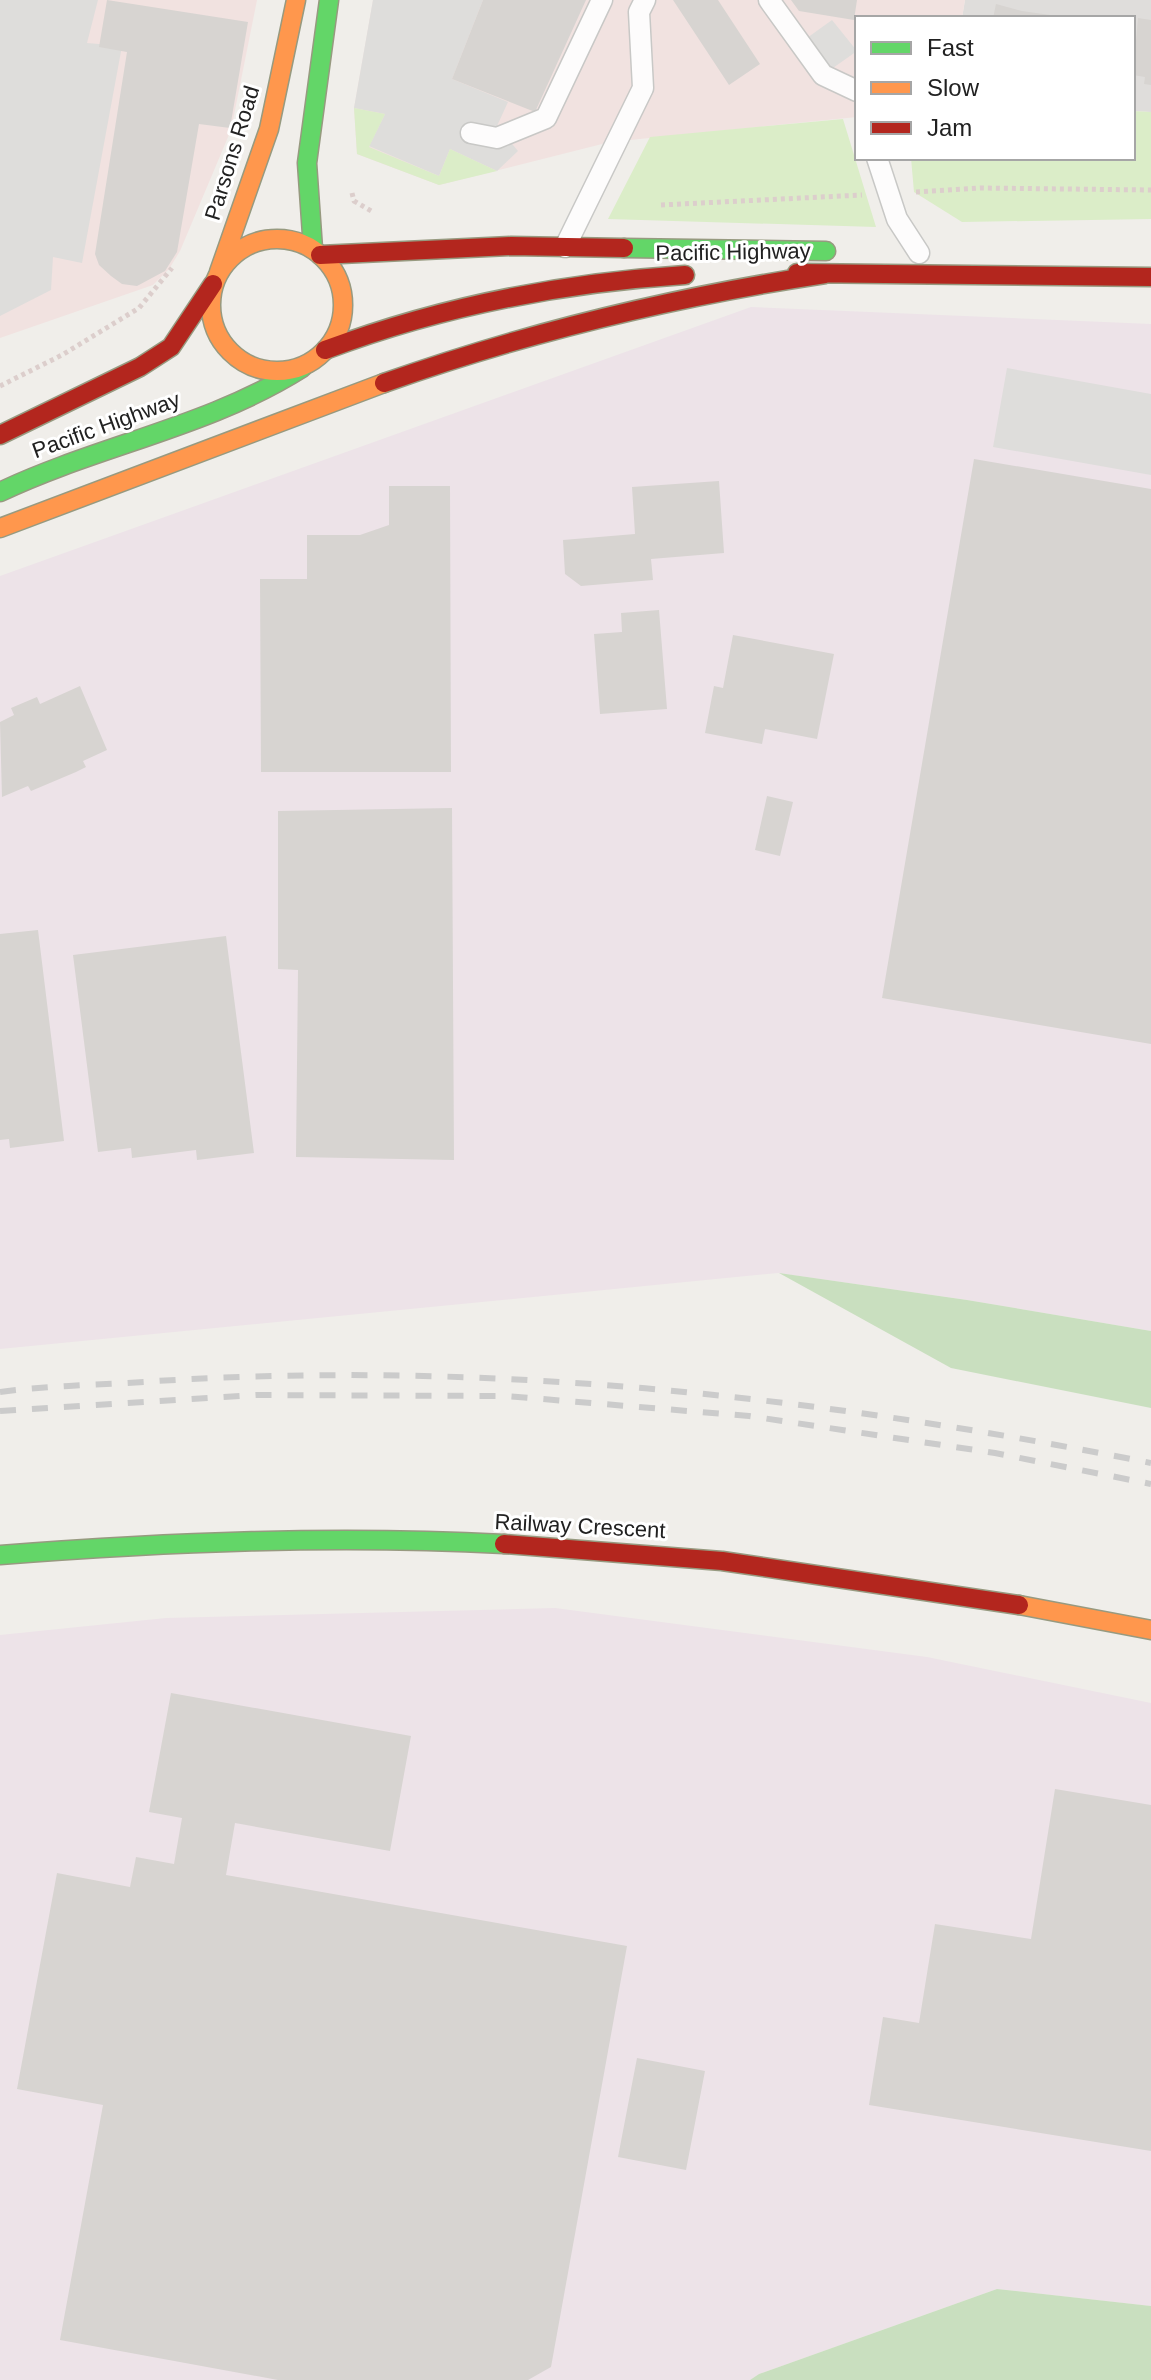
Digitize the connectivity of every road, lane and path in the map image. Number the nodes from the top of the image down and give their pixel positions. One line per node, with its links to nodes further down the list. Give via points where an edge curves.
1 (296, 0): 22 (main road, Parsons Road, via 269,129)
2 (329, 0): 16 (main road, via 307,163)
3 (602, 0): 7 (lane, via 546,118 497,138)
4 (645, 0): 14 (lane, via 639,12 643,88)
5 (769, 0): 6 (lane, via 823,75)
6 (855, 90)
7 (471, 133)
8 (878, 160): 11 (lane)
9 (350, 189): 13 (path, via 354,201)
10 (1151, 190): 11 (path, via 981,188)
11 (887, 194): 12 (path); 17 (lane)
12 (650, 206)
13 (385, 219)
14 (565, 247): 15 (main road, Pacific Highway); 16 (main road, Pacific Highway)
15 (842, 251)
16 (316, 252): 22 (main road, via 284,239 253,243 228,260); 23 (main road, via 338,279 343,309 334,338)
17 (911, 253): 18 (main road)
18 (944, 253)
19 (178, 261): 24 (path, via 139,308)
20 (825, 274): 21 (main road, Pacific Highway); 23 (main road, Pacific Highway, via 704,274 583,283 443,310); 27 (main road, via 682,297 473,352)
21 (1151, 277)
22 (216, 278): 23 (main road, via 212,320 229,352 270,371 297,368); 25 (main road, Pacific Highway, via 171,347)
23 (319, 355): 26 (main road, Pacific Highway, via 266,392 50,468)
24 (0, 386)
25 (0, 435)
26 (0, 492)
27 (0, 528)
28 (0, 1555): 29 (main road, Railway Crescent, via 156,1541 268,1538 542,1547 780,1566)
29 (1151, 1630)

